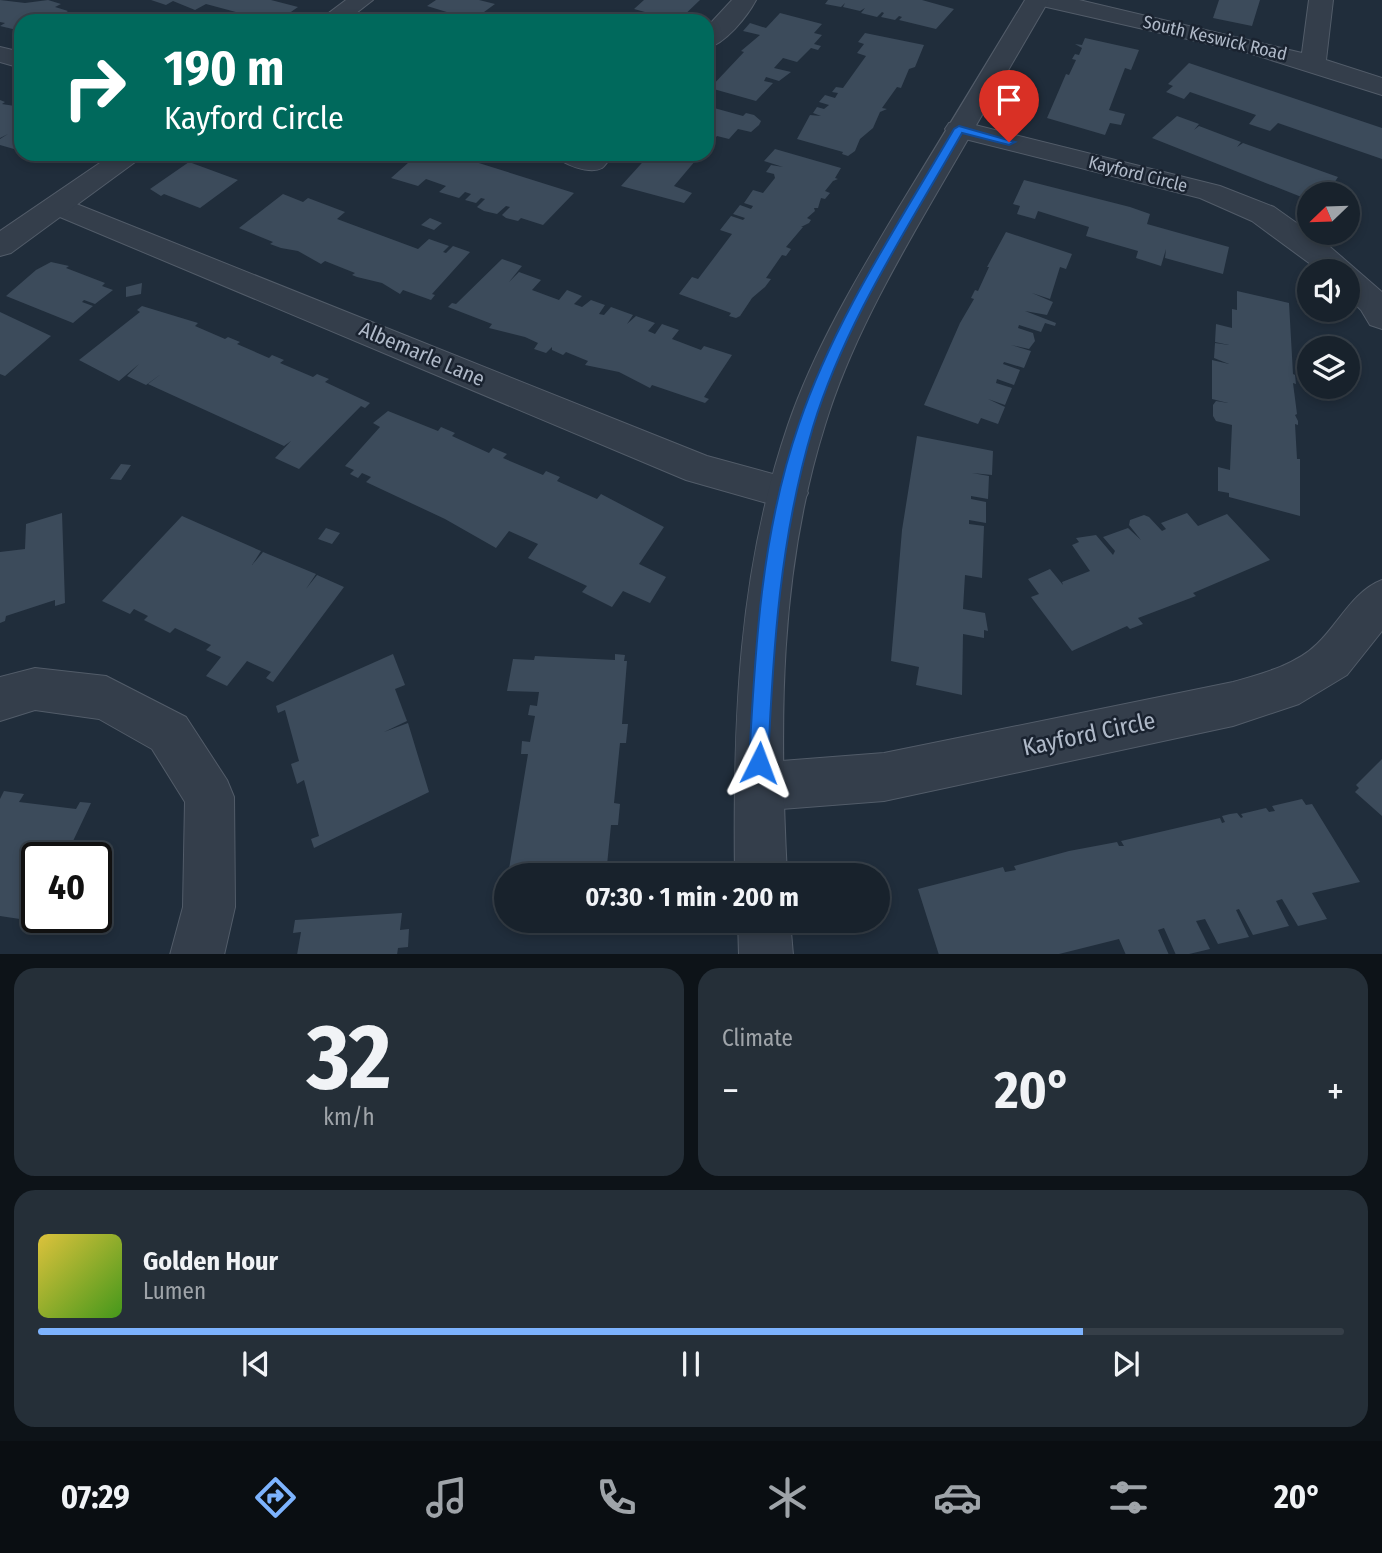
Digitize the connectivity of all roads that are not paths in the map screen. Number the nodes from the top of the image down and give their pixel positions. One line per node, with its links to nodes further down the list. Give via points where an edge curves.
1 (361, 0): 6 (street)
2 (744, 0): 7 (street)
3 (1037, 0): 10 (street)
4 (1046, 0): 8 (street, South Keswick Road)
5 (1321, 0): 8 (street)
6 (340, 14)
7 (714, 34)
8 (1313, 62): 9 (street, South Keswick Road)
9 (1382, 87)
10 (959, 129): 14 (street, Kayford Circle, via 1210,192 1263,214); 17 (street, via 850,319 806,425)
11 (122, 161): 12 (street)
12 (59, 206): 13 (street); 17 (street, Albemarle Lane, via 700,469)
13 (0, 246)
14 (1325, 259)
15 (1360, 290): 16 (street)
16 (1382, 317)
17 (788, 493): 20 (street, via 764,639)
18 (1382, 599): 20 (street, Kayford Circle, via 1331,661 1283,689 884,777)
19 (0, 699): 23 (street, via 35,690 106,698 169,733 210,797 209,907)
20 (757, 787): 21 (street)
21 (760, 863)
22 (765, 933): 24 (street)
23 (197, 954)
24 (766, 954)

